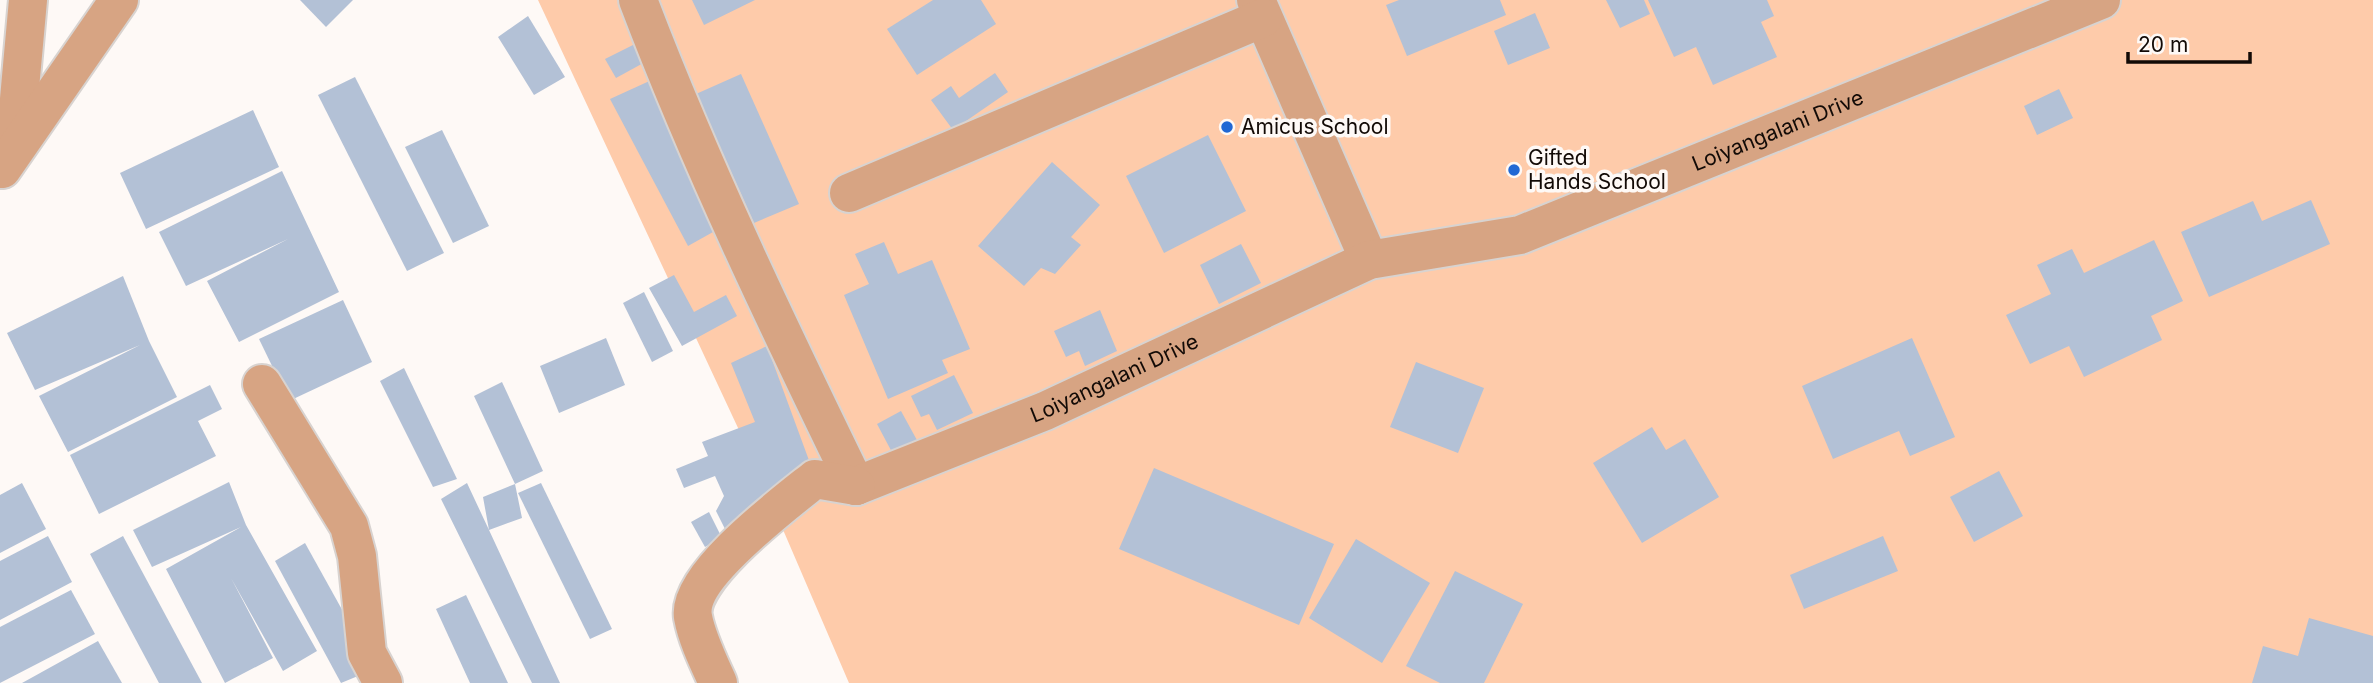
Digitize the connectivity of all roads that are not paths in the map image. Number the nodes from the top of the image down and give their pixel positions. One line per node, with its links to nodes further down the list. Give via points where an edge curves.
1 (28, 0): 6 (street, via 16,132)
2 (119, 0): 6 (street)
3 (638, 0): 10 (street, via 679,108 754,276)
4 (2101, 0): 8 (street, Loiyangalani Drive, via 1520,235)
5 (1260, 9): 7 (street); 8 (street)
6 (1, 170)
7 (849, 193)
8 (1369, 260): 10 (street, Loiyangalani Drive, via 1045,411)
9 (262, 384): 11 (street, via 349,526 357,556 367,653)
10 (856, 485): 12 (street, via 815,479 720,560 694,598 692,616)
11 (383, 683)
12 (718, 683)

